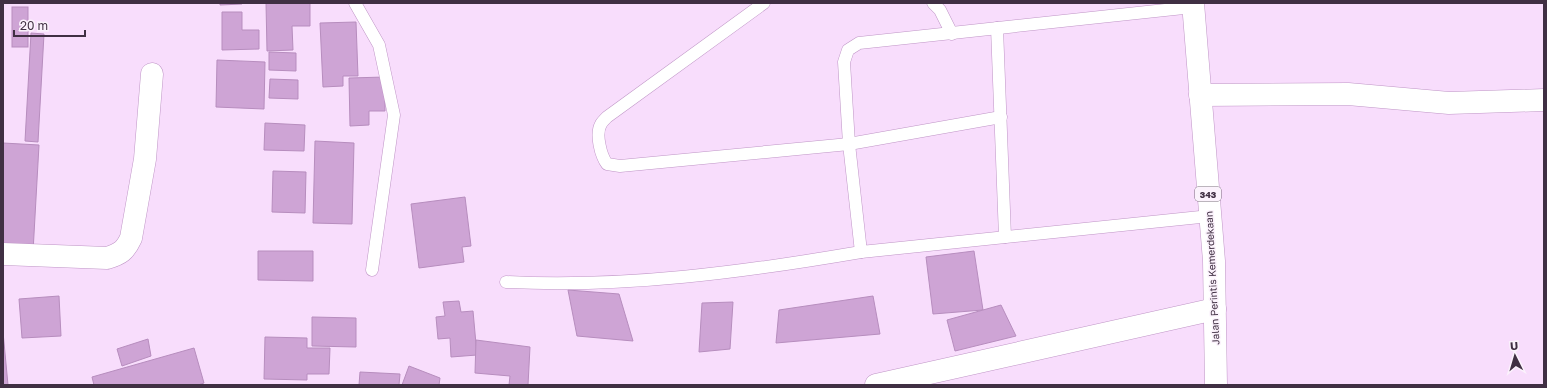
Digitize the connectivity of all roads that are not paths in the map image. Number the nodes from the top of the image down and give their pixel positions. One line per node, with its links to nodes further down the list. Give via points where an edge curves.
1 (355, 3): 16 (lane, via 379,45 394,115)
2 (764, 3): 11 (lane, via 608,117 600,125 603,158 607,164 620,166)
3 (933, 3): 6 (lane, via 940,10)
4 (1193, 5): 5 (lane); 8 (street, Jalan Perintis Kemerdekaan / 343)
5 (997, 28): 6 (lane); 10 (lane)
6 (952, 34): 11 (lane, via 860,43 848,50 844,62)
7 (152, 74): 15 (street, via 145,159 131,238 126,249 107,258)
8 (1200, 94): 9 (street, via 1348,94 1449,103); 12 (street, Jalan Perintis Kemerdekaan / 343)
9 (1544, 100)
10 (1001, 117): 11 (lane); 13 (lane)
11 (849, 144): 14 (lane)
12 (1210, 216): 13 (lane); 18 (street, Jalan Perintis Kemerdekaan / 343)
13 (1006, 237): 14 (lane)
14 (861, 252): 17 (lane, via 781,266 633,282)
15 (3, 254)
16 (372, 270)
17 (506, 282)
18 (1215, 309): 19 (street); 20 (street, Jalan Perintis Kemerdekaan / 343)
19 (876, 385)
20 (1216, 385)

